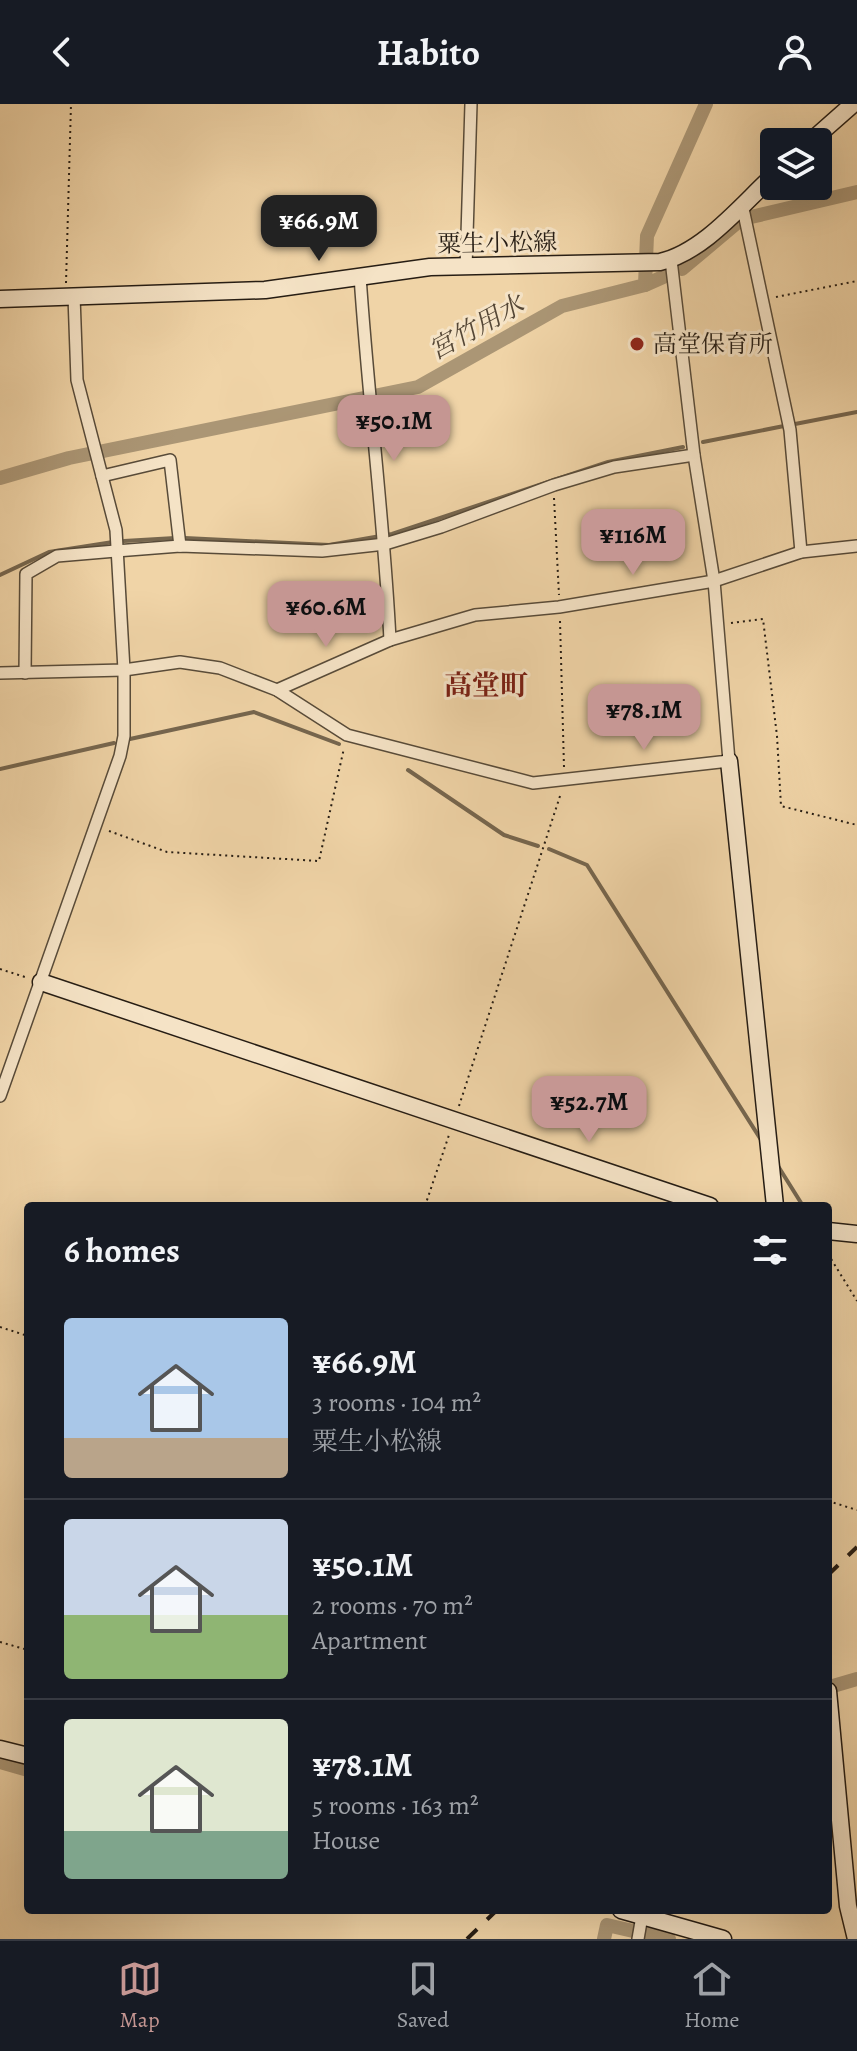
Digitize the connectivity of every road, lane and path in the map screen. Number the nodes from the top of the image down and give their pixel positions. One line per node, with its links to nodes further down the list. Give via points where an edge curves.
1 (71, 104): 11 (path)
2 (471, 104): 8 (street)
3 (853, 104): 4 (street)
4 (826, 128)
5 (760, 188): 6 (street, 粟生小松線)
6 (742, 204): 7 (street, 粟生小松線, via 704,239); 13 (street)
7 (666, 261): 8 (street, 粟生小松線); 14 (street)
8 (466, 268): 9 (street, 粟生小松線)
9 (360, 276): 11 (street, 粟生小松線, via 265,290); 17 (street)
10 (857, 281): 13 (path)
11 (70, 297): 12 (street, 粟生小松線); 15 (street, via 77,380)
12 (0, 299)
13 (764, 299): 21 (street, via 790,430)
14 (694, 455): 16 (street, via 614,467); 22 (street)
15 (100, 471): 18 (street, via 170,460); 20 (street, via 116,530)
16 (554, 485): 17 (street, via 441,527); 23 (path)
17 (385, 541): 18 (street, via 322,551); 25 (street)
18 (180, 546): 20 (street)
19 (857, 546): 21 (street)
20 (116, 551): 26 (street); 28 (street, via 57,556 26,574)
21 (801, 552): 22 (street)
22 (714, 581): 23 (street); 24 (street)
23 (559, 607): 25 (street, via 475,615); 32 (path)
24 (715, 625): 31 (street); 33 (path, via 763,619 781,806)
25 (390, 640): 29 (street)
26 (124, 670): 28 (street); 29 (street, via 180,662 220,668); 34 (street, via 124,736)
27 (0, 673): 28 (street)
28 (25, 673)
29 (277, 690): 30 (street)
30 (347, 735): 32 (street, via 533,783); 34 (path, via 319,861 167,852)
31 (729, 761): 32 (street); 41 (street)
32 (563, 779): 38 (path)
33 (857, 825)
34 (95, 826): 36 (street)
35 (0, 969): 36 (path)
36 (41, 982): 37 (street); 38 (street)
37 (0, 1096)
38 (454, 1120): 39 (path); 40 (street)
39 (426, 1202)
40 (698, 1202)
41 (775, 1202)
42 (832, 1231): 43 (street)
43 (857, 1234)
44 (832, 1260): 45 (path)
45 (857, 1301)
46 (0, 1327): 47 (path)
47 (24, 1335)
48 (832, 1502): 49 (path)
49 (857, 1510)
50 (0, 1642): 51 (path)
51 (24, 1649)
52 (832, 1734): 59 (street, via 848,1906)
53 (0, 1749): 54 (street)
54 (24, 1755)
55 (635, 1914): 56 (street)
56 (642, 1916): 57 (street); 58 (street)
57 (638, 1939)
58 (723, 1939)
59 (856, 1939)

